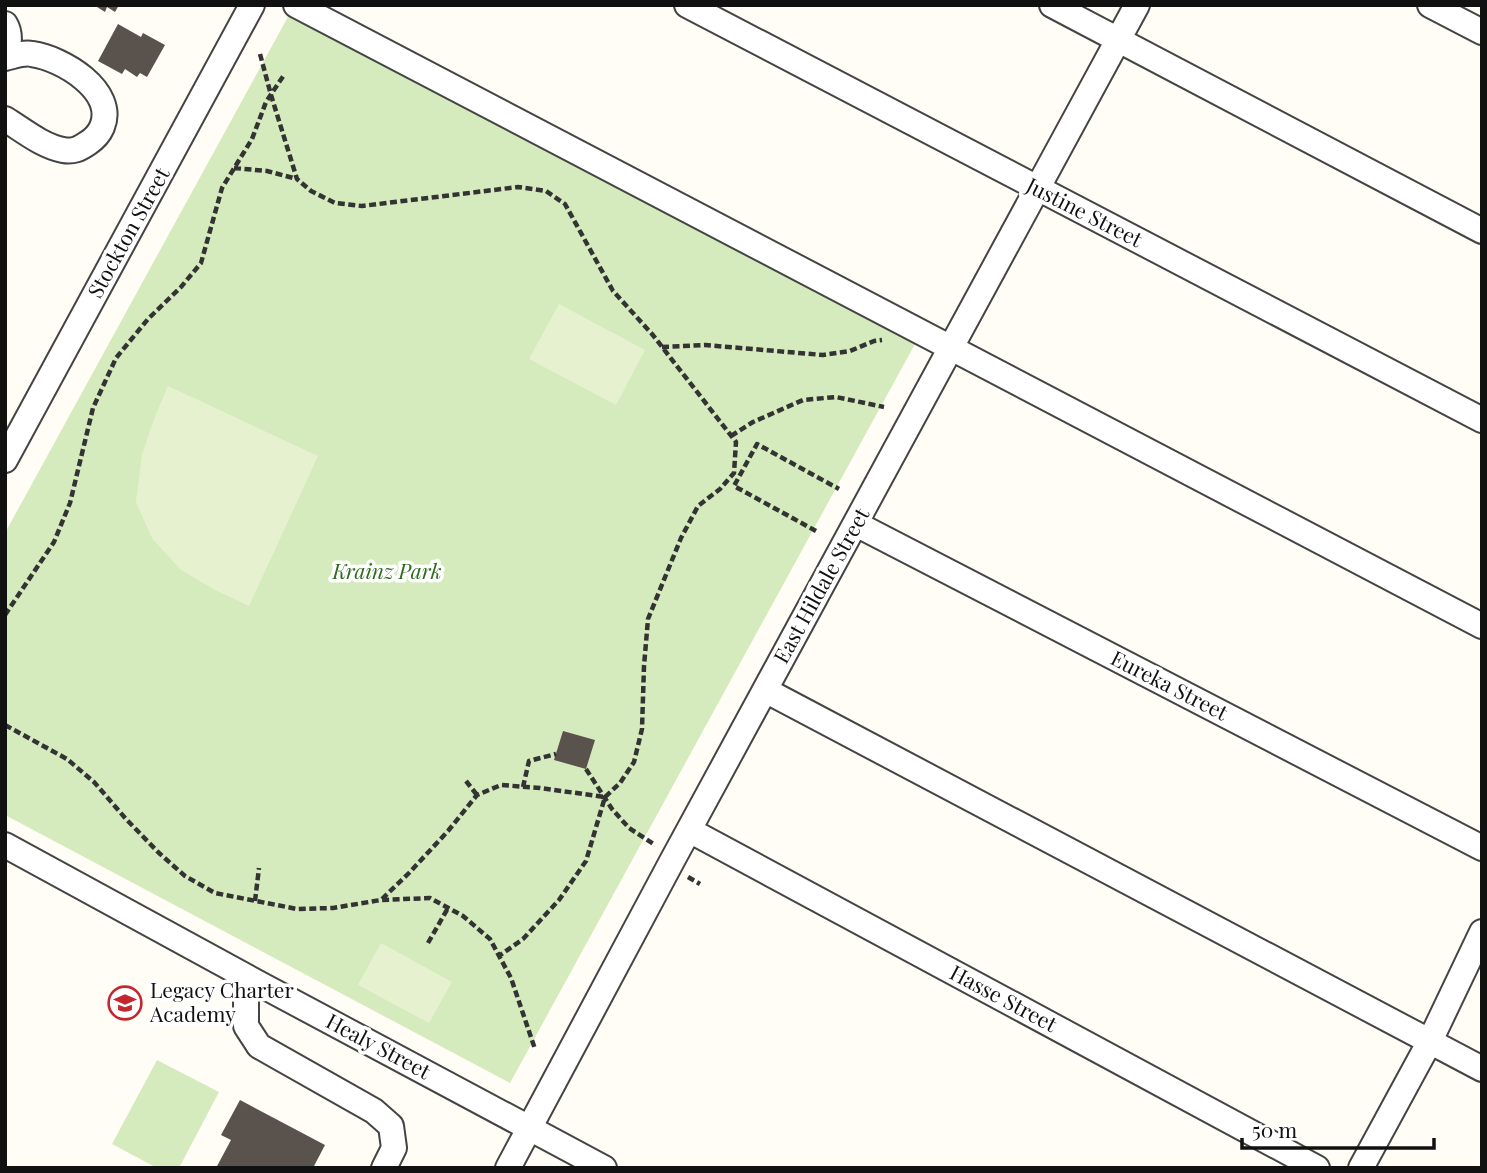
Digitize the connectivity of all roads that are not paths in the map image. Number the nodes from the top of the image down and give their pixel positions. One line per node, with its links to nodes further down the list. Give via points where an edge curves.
1 (253, 5): 16 (street, Stockton Street)
2 (296, 5): 14 (street)
3 (687, 5): 12 (street, Justine Street)
4 (1052, 5): 9 (street)
5 (1138, 5): 9 (street, East Hildale Street)
6 (1430, 5): 8 (street)
7 (5, 24): 10 (street, via 9,39)
8 (1482, 32)
9 (1119, 40): 12 (street, East Hildale Street); 13 (street)
10 (5, 57): 11 (street, via 29,53 51,59 91,86 105,114 93,140 70,151 49,145)
11 (5, 119)
12 (1038, 189): 14 (street, East Hildale Street); 15 (street, Justine Street)
13 (1482, 231)
14 (952, 347): 17 (street, East Hildale Street); 18 (street)
15 (1482, 419)
16 (5, 460)
17 (856, 524): 19 (street, East Hildale Street); 22 (street, Eureka Street)
18 (1482, 626)
19 (765, 690): 20 (street, East Hildale Street); 25 (street)
20 (689, 830): 27 (street, East Hildale Street); 31 (street, Hasse Street)
21 (5, 845): 24 (street, Healy Street)
22 (1482, 848)
23 (1482, 932): 25 (street)
24 (256, 982): 27 (street, Healy Street); 28 (street, via 246,997 246,1026 259,1046 374,1111 391,1126 394,1148)
25 (1430, 1041): 26 (street); 32 (street)
26 (1482, 1069)
27 (530, 1129): 29 (street, East Hildale Street); 30 (street, Healy Street)
28 (384, 1168)
29 (508, 1168)
30 (604, 1168)
31 (1317, 1168)
32 (1361, 1168)

